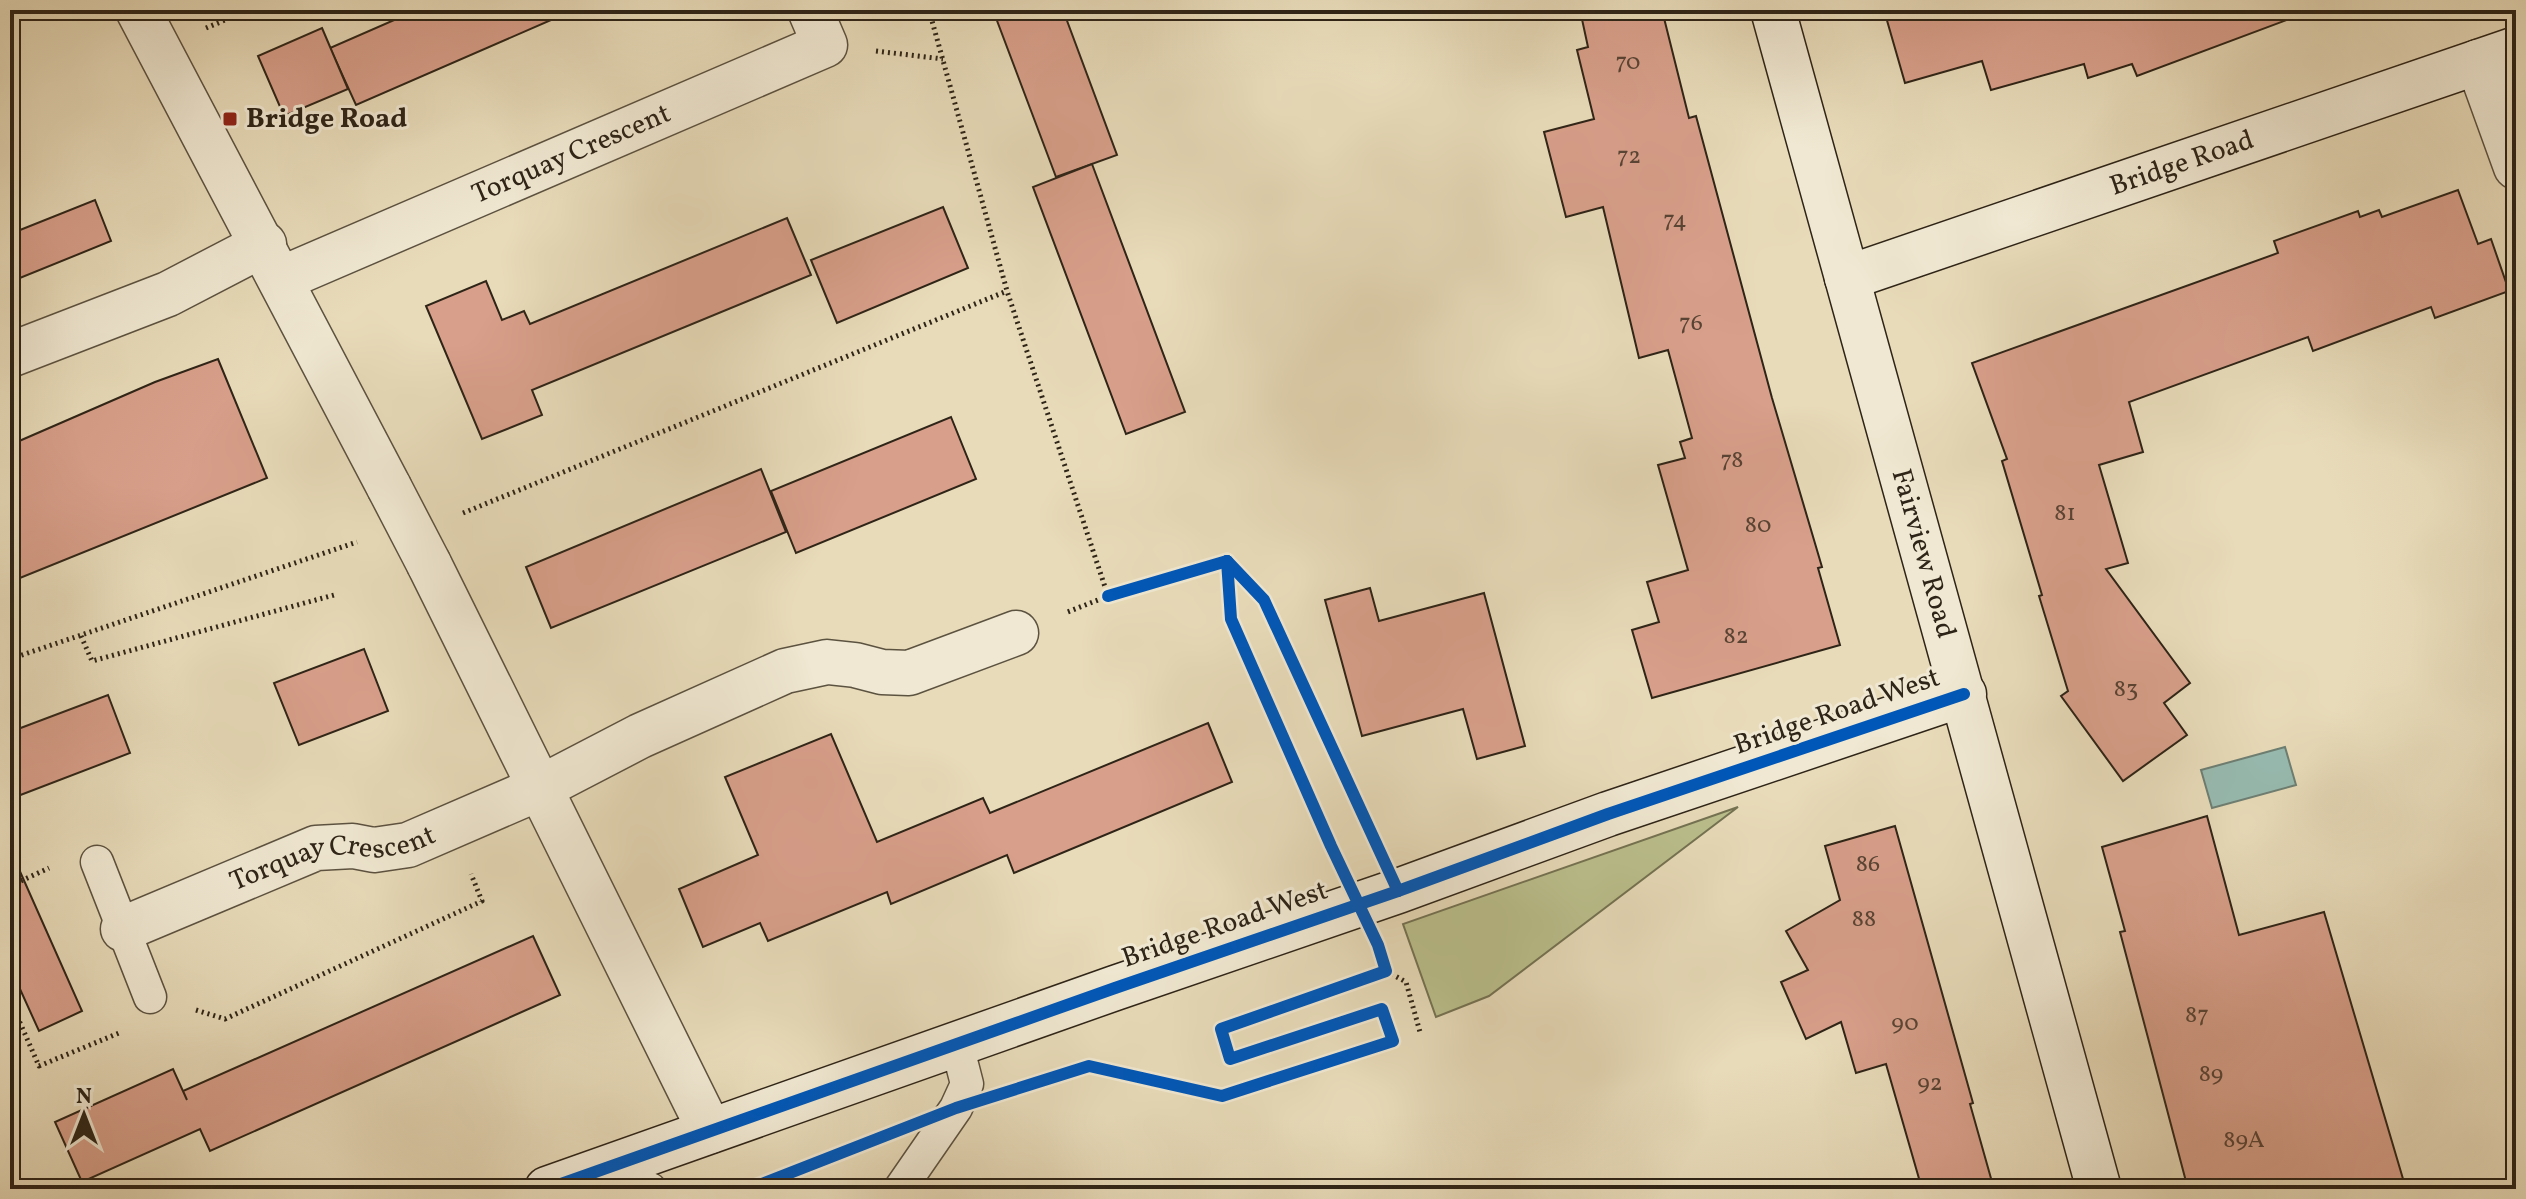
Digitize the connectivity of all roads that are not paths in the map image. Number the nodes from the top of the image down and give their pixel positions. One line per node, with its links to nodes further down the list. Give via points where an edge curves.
1 (138, 10): 6 (street)
2 (1773, 10): 7 (street, Fairview Road)
3 (818, 27): 6 (street, Torquay Crescent)
4 (2497, 55): 5 (street); 7 (street, Bridge Road)
5 (2516, 167)
6 (272, 262): 8 (street, Torquay Crescent, via 168,294); 11 (street, bridge)
7 (1847, 278): 10 (street, Fairview Road)
8 (10, 355)
9 (1016, 633): 11 (street, Torquay Crescent, via 909,673 827,662 785,671)
10 (1964, 694): 15 (street, Bridge Road West, via 1630,806); 20 (street, Fairview Road)
11 (542, 787): 13 (street, Torquay Crescent, via 408,845 316,848); 16 (street)
12 (97, 862): 13 (lane)
13 (123, 929): 14 (lane)
14 (155, 1006)
15 (957, 1045): 16 (street, Bridge Road West); 19 (lane, via 967,1084)
16 (710, 1131): 17 (street, Bridge Road West)
17 (635, 1177): 18 (street, Bridge Road West)
18 (547, 1189)
19 (900, 1189)
20 (2099, 1189)

